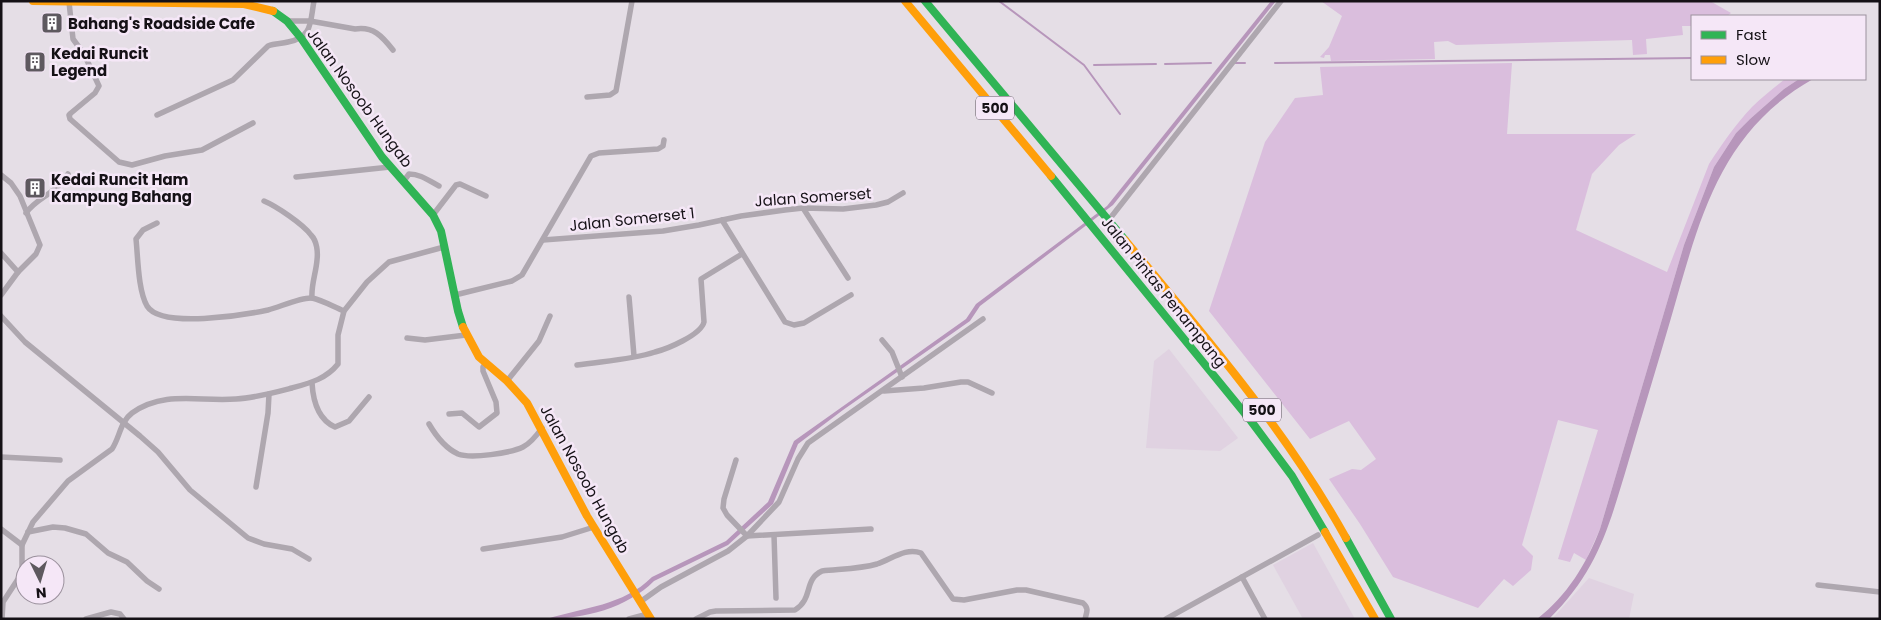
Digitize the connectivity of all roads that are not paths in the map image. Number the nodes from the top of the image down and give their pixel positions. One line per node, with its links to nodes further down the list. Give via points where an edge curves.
1 (33, 1): 7 (main road, Jalan Nosoob Hungab)
2 (314, 1): 11 (street)
3 (632, 1): 14 (street, via 616,91 610,95)
4 (905, 1): 69 (main road, Jalan Pintas Penampang / 500, via 1251,422 1292,476)
5 (925, 1): 31 (main road, Jalan Pintas Penampang / 500)
6 (1281, 1): 31 (street)
7 (73, 2): 8 (main road, Jalan Nosoob Hungab); 16 (street, via 73,39 99,86 69,115 70,119 119,162 139,164 202,150)
8 (244, 3): 9 (main road, Jalan Nosoob Hungab)
9 (272, 5): 10 (main road, Jalan Nosoob Hungab)
10 (287, 21): 11 (street); 12 (main road, Jalan Nosoob Hungab)
11 (310, 21): 12 (street, via 309,30); 13 (street, via 372,29)
12 (301, 38): 15 (street, via 268,46 233,80); 18 (main road, Jalan Nosoob Hungab)
13 (393, 50)
14 (587, 97)
15 (157, 115)
16 (253, 123)
17 (664, 140): 33 (street, Jalan Somerset 1, via 658,149 591,156)
18 (390, 167): 21 (street); 22 (main road, Jalan Nosoob Hungab)
19 (68, 174): 28 (street, via 62,185)
20 (1, 175): 28 (street, via 16,189)
21 (296, 177)
22 (403, 182): 23 (street, via 409,174 415,174); 29 (main road, Jalan Nosoob Hungab)
23 (439, 186)
24 (903, 193): 27 (street, Jalan Somerset, via 876,206)
25 (486, 196): 29 (street, via 456,185)
26 (264, 201): 43 (street, via 274,205 312,235 317,247)
27 (803, 208): 30 (street, Jalan Somerset); 38 (street)
28 (26, 213): 37 (street, via 40,245 36,254)
29 (433, 215): 34 (main road, Jalan Nosoob Hungab)
30 (722, 220): 33 (street, Jalan Somerset 1, via 663,230); 36 (street)
31 (1107, 220): 97 (main road, Jalan Pintas Penampang / 500, via 1278,431 1333,514)
32 (157, 223): 43 (street, via 143,230 136,239 143,297 154,314 170,318 228,317)
33 (543, 240): 40 (street, Jalan Somerset 1, via 518,278)
34 (444, 247): 40 (main road, Jalan Nosoob Hungab); 44 (street, via 389,262 367,282)
35 (1, 253): 37 (street)
36 (742, 254): 41 (street, via 785,322 794,325 804,323); 51 (street, via 701,279 703,327 655,352)
37 (18, 272): 39 (street)
38 (848, 278)
39 (1, 295)
40 (455, 295): 48 (main road, Jalan Nosoob Hungab)
41 (850, 295)
42 (629, 297): 51 (street)
43 (312, 298): 44 (street)
44 (344, 311): 56 (street, via 338,335 338,364)
45 (1, 316): 62 (street, via 21,338)
46 (550, 316): 55 (street, via 539,341)
47 (983, 319): 54 (street)
48 (466, 335): 49 (street, via 425,340); 52 (main road, Jalan Nosoob Hungab)
49 (407, 338)
50 (882, 340): 54 (street, via 897,361)
51 (634, 356): 53 (street)
52 (486, 363): 55 (main road, Jalan Nosoob Hungab); 61 (street, via 483,371 496,402 497,413 479,427 462,413)
53 (577, 365)
54 (902, 377): 57 (street)
55 (507, 381): 64 (main road, Jalan Nosoob Hungab, via 527,402)
56 (312, 383): 59 (street); 60 (street, via 314,405 326,422 335,427 349,421)
57 (882, 391): 58 (street, via 968,382); 74 (street, via 808,443 779,502)
58 (992, 393)
59 (269, 394): 62 (street, via 234,399 189,397 159,400); 68 (street)
60 (369, 397)
61 (449, 414)
62 (123, 422): 73 (street, via 112,449 68,481); 79 (street, via 158,452 190,490 248,538 292,549)
63 (428, 424): 64 (street, via 446,446 466,456 518,449 530,443)
64 (542, 428): 70 (main road, Jalan Nosoob Hungab)
65 (1, 456): 66 (street)
66 (60, 460)
67 (736, 460): 74 (street, via 723,508)
68 (256, 487)
69 (1314, 512): 76 (street, via 1319,524); 80 (main road, Jalan Pintas Penampang / 500)
70 (594, 527): 78 (street, via 562,537); 86 (main road, Jalan Nosoob Hungab)
71 (1, 529): 77 (street)
72 (871, 530): 75 (street)
73 (28, 532): 77 (street); 83 (street, via 53,527 86,534)
74 (746, 535): 75 (street); 86 (street, via 728,551)
75 (774, 535): 85 (street)
76 (1318, 535): 80 (street, via 1327,540); 81 (street)
77 (22, 545): 88 (street, via 22,568 3,602)
78 (483, 549)
79 (308, 559)
80 (1347, 567): 96 (main road, Jalan Pintas Penampang / 500)
81 (1242, 577): 94 (street); 95 (street)
82 (1818, 585): 84 (street)
83 (159, 589)
84 (1880, 592)
85 (776, 598)
86 (639, 600): 87 (main road, Jalan Nosoob Hungab)
87 (649, 616): 91 (street)
88 (2, 619)
89 (86, 619): 90 (street, via 111,612 120,614)
90 (124, 619)
91 (629, 619)
92 (696, 619): 93 (street, via 716,611 795,610 805,603 816,574 875,564 907,550 921,553 953,599 1026,590 1083,603 1088,611)
93 (1085, 619)
94 (1166, 619)
95 (1265, 619)
96 (1375, 619)
97 (1391, 619)

